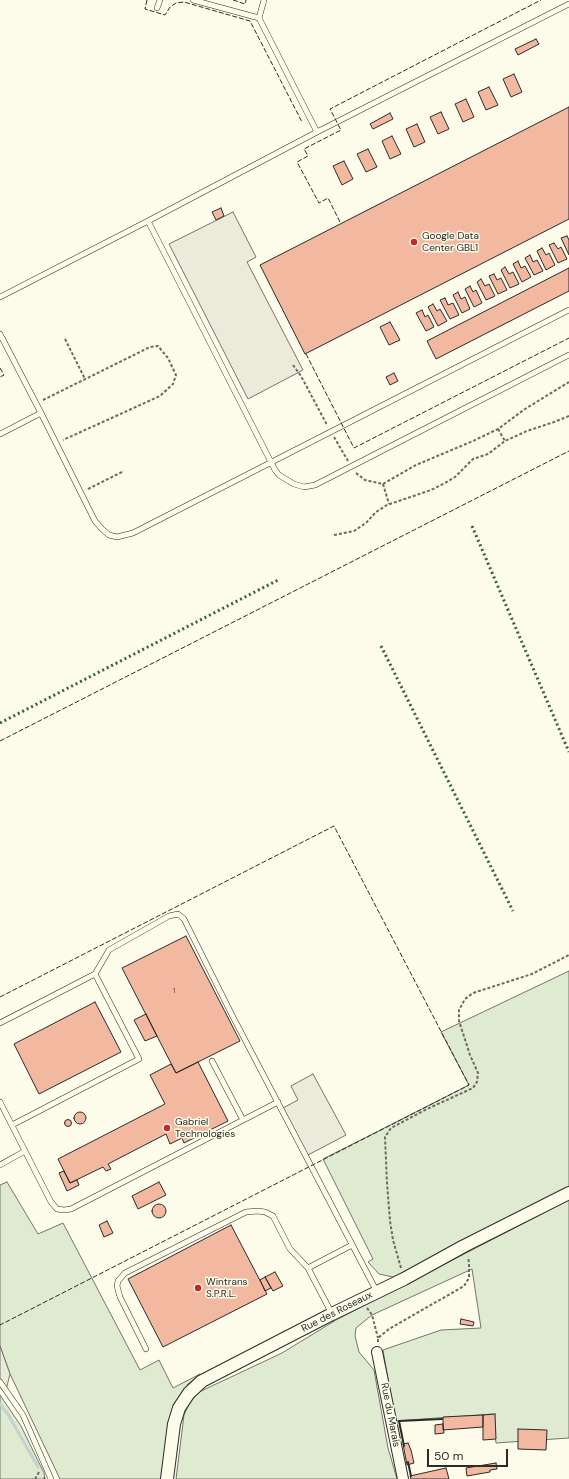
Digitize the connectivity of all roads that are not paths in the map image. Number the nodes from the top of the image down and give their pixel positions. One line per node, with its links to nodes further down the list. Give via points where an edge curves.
1 (160, 0): 5 (lane)
2 (193, 0): 6 (lane)
3 (264, 0): 6 (lane)
4 (569, 4): 7 (lane)
5 (157, 8)
6 (259, 18): 7 (lane)
7 (317, 132): 8 (lane)
8 (148, 221): 9 (lane); 15 (lane)
9 (0, 297)
10 (569, 310): 15 (lane)
11 (0, 334): 13 (lane)
12 (569, 355): 15 (lane, via 315,485 304,487 294,484 279,475)
13 (42, 413): 14 (lane); 15 (lane, via 98,525 109,535 117,537 133,533)
14 (0, 434)
15 (271, 462)
16 (95, 974): 17 (lane); 20 (lane, via 109,950 169,916 178,914 184,919); 22 (lane, via 139,1059)
17 (0, 1023)
18 (212, 1061): 21 (lane)
19 (0, 1102): 22 (lane)
20 (278, 1102): 21 (lane); 26 (lane)
21 (244, 1120): 23 (lane, via 71,1209 64,1210 58,1209 51,1202)
22 (12, 1125): 23 (lane)
23 (25, 1151): 24 (lane)
24 (0, 1165)
25 (569, 1193): 28 (street, Rue des Roseaux)
26 (352, 1245): 27 (lane); 28 (lane)
27 (308, 1268): 29 (lane); 30 (lane, via 290,1249 273,1216 258,1210 246,1212 125,1273 118,1281 120,1297)
28 (377, 1292): 29 (street, Rue des Roseaux)
29 (332, 1314): 34 (street, Rue des Roseaux, via 202,1381 189,1393 179,1408 174,1424)
30 (146, 1349)
31 (378, 1352): 35 (street, Rue du Marais)
32 (0, 1382): 33 (lane, via 23,1415)
33 (51, 1479)
34 (167, 1479)
35 (403, 1479)

